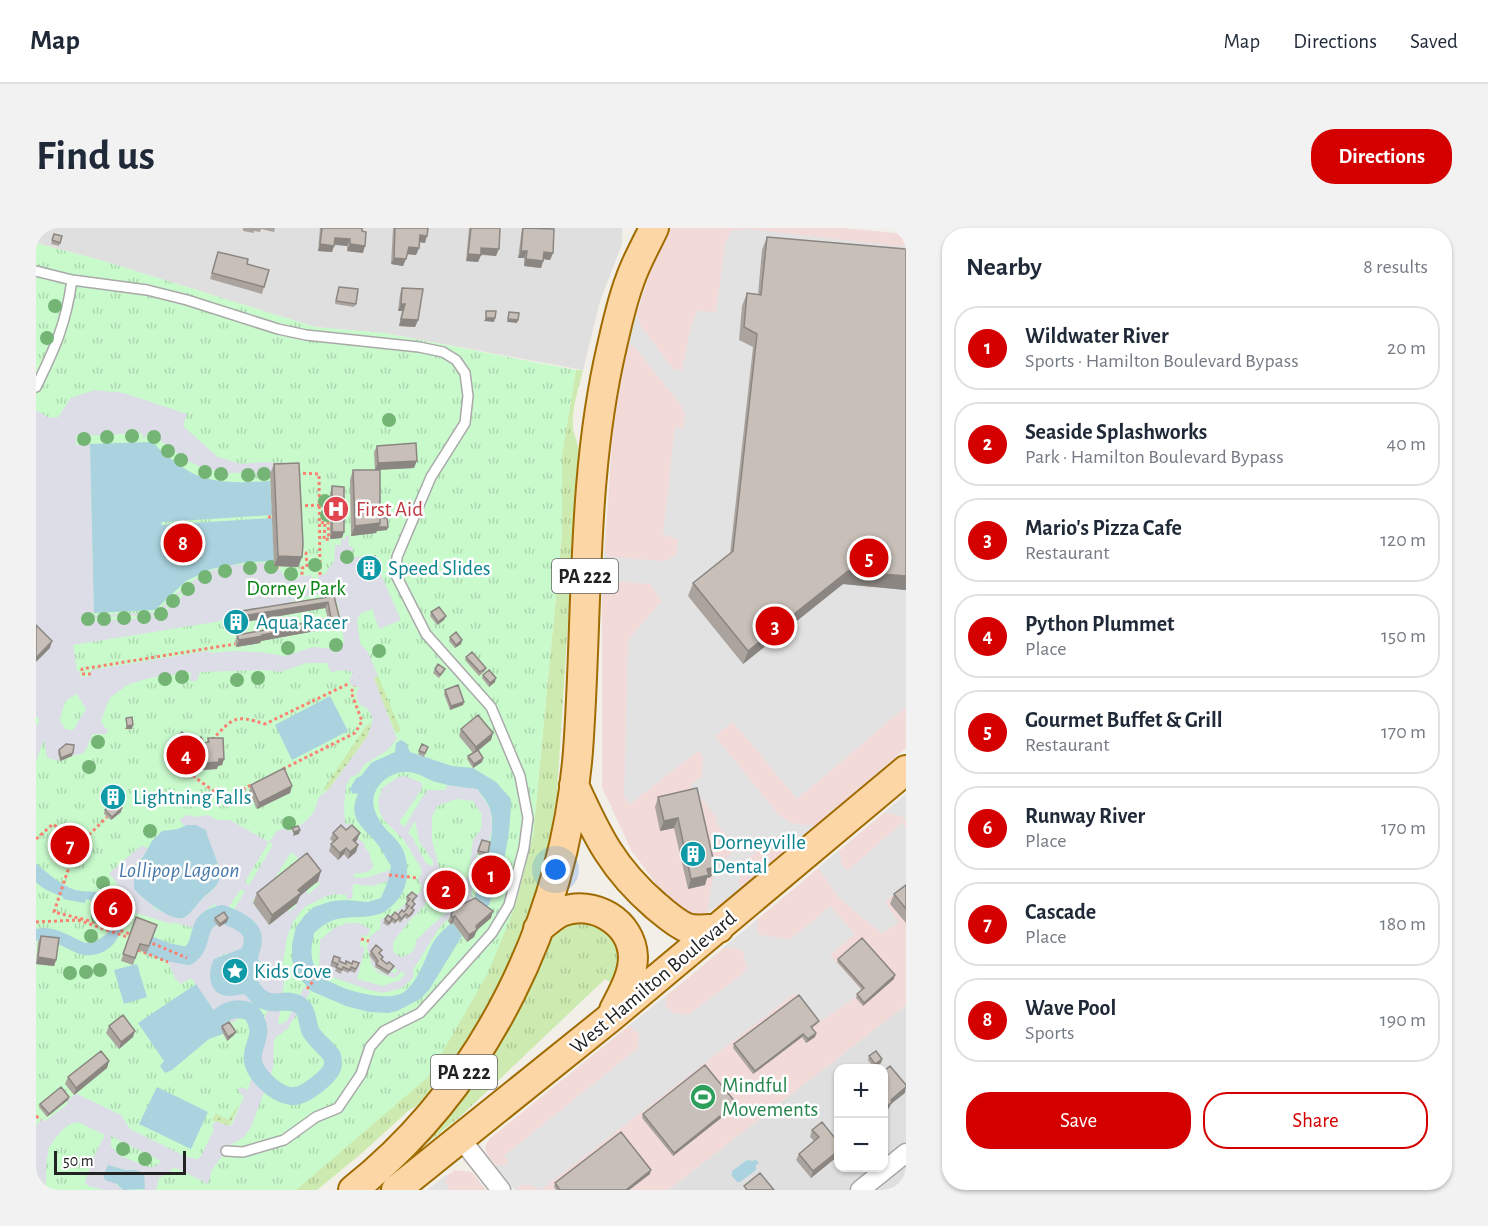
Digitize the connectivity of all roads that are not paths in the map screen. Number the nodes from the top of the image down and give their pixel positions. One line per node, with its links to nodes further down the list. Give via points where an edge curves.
1 (654, 228): 6 (main road, PA 222, via 621,308 597,427)
2 (36, 271): 3 (lane)
3 (72, 280): 4 (lane, via 58,342); 11 (lane, via 147,290 306,335 443,352 456,360 465,373 465,423 431,477 397,557 396,575 426,634 491,707 520,776 528,818 525,848 509,905 492,933 434,998 420,1012 384,1031 370,1047 361,1074 338,1108 316,1117 284,1140 243,1152)
4 (36, 387)
5 (906, 770): 7 (main road, West Hamilton Boulevard / PA 222)
6 (574, 785): 7 (main road, via 598,838 643,895 687,928); 8 (main road, PA 222, via 565,838)
7 (719, 928): 9 (main road, West Hamilton Boulevard / PA 222)
8 (538, 929): 9 (main road, via 562,912 595,910 615,919 626,933 633,956 629,980); 13 (main road, PA 222, via 516,982 462,1076 425,1123)
9 (610, 1017): 10 (main road, West Hamilton Boulevard / PA 222)
10 (461, 1139): 14 (main road, West Hamilton Boulevard / PA 222); 15 (street)
11 (226, 1151)
12 (906, 1153): 16 (street)
13 (356, 1187)
14 (396, 1190)
15 (501, 1190)
16 (860, 1190)

